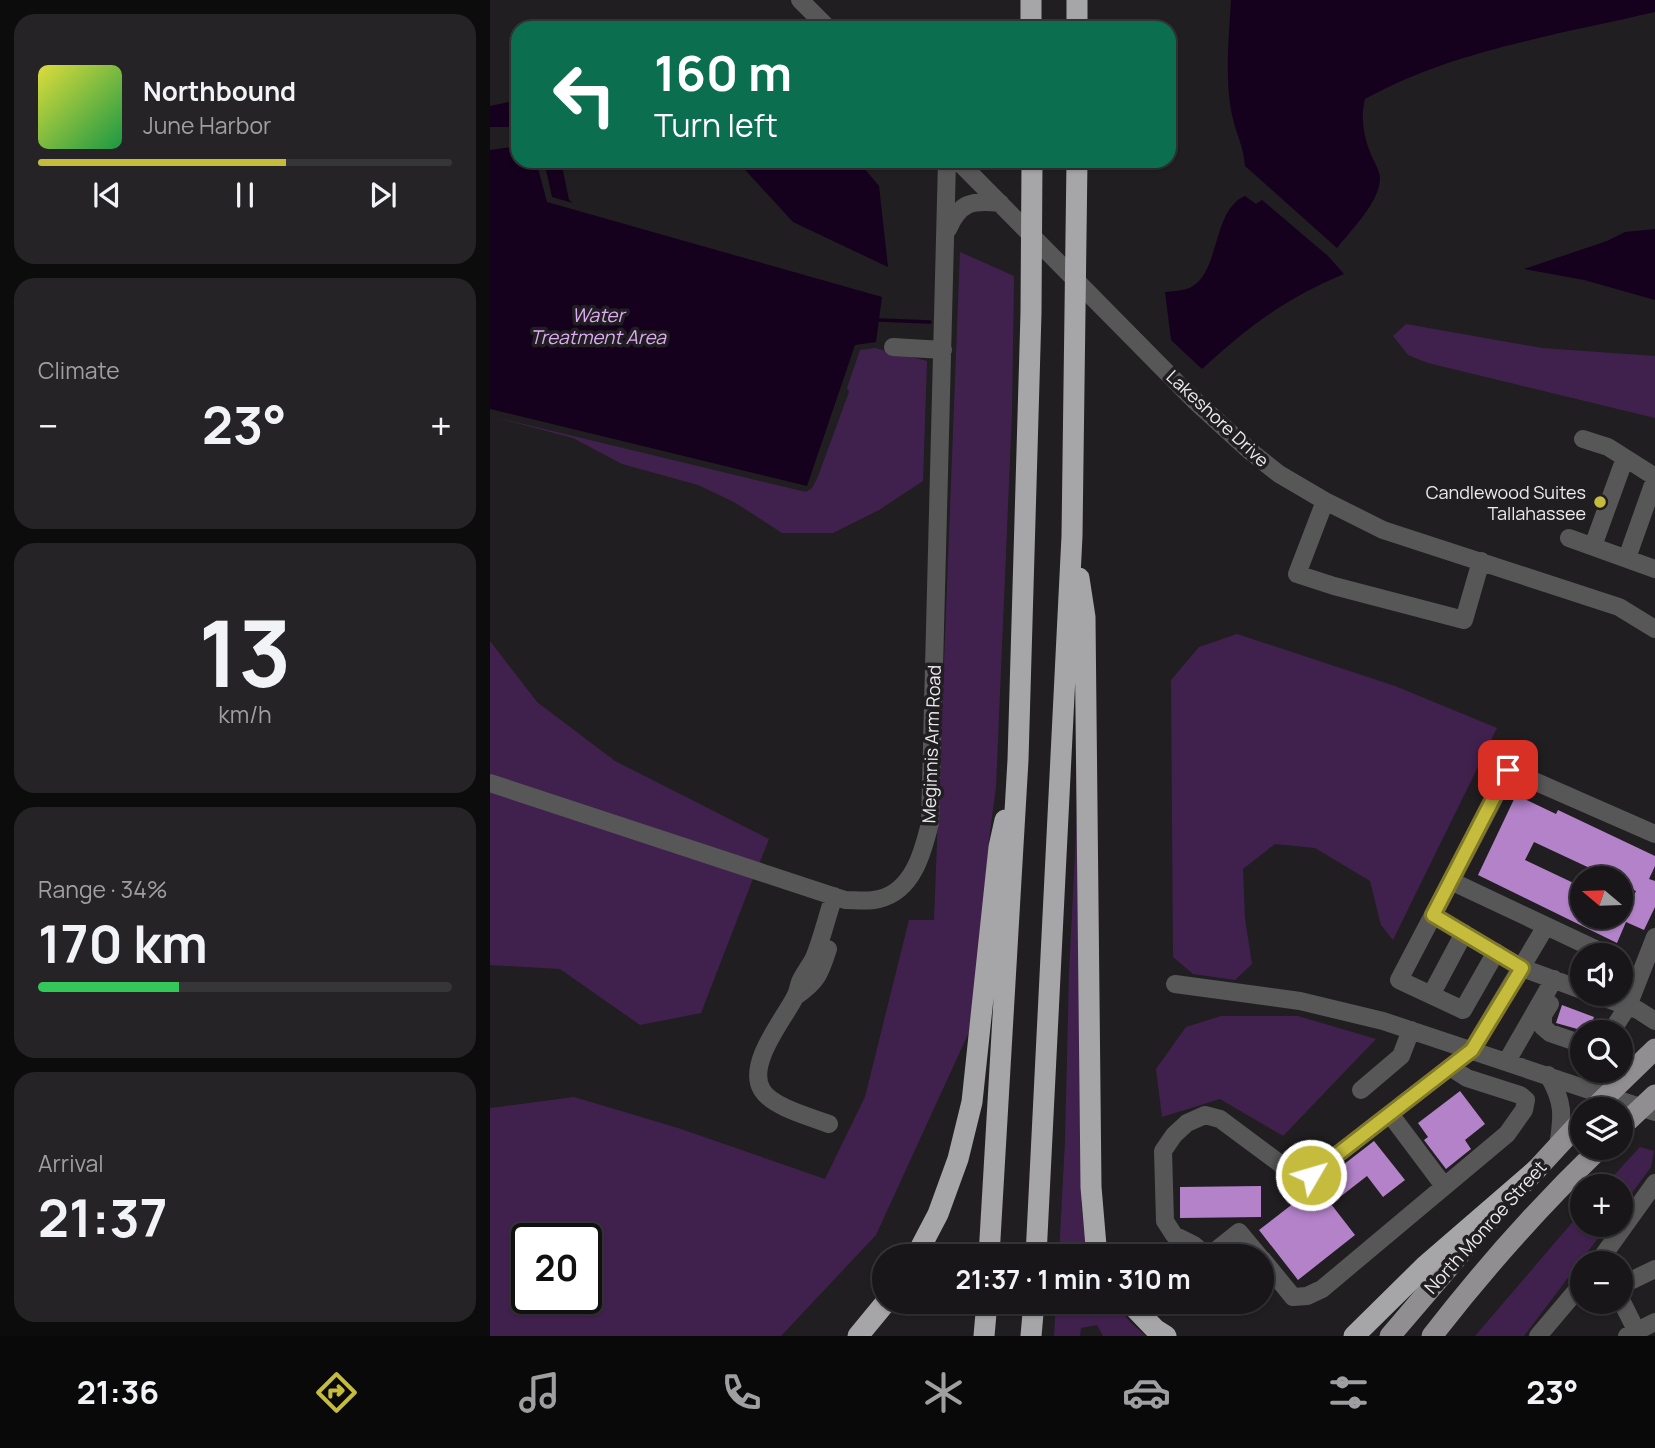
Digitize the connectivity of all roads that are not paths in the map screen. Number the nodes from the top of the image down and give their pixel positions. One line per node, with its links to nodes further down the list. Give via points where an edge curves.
1 (800, 0): 4 (street)
2 (1031, 0): 5 (highway)
3 (1077, 0): 6 (highway)
4 (821, 21)
5 (1031, 21)
6 (1077, 21)
7 (947, 168): 12 (street, Meginnis Arm Road)
8 (965, 168): 11 (street, Lakeshore Drive)
9 (1032, 168): 26 (highway)
10 (1077, 168): 19 (highway)
11 (1000, 203): 12 (street, via 981,201 965,206 955,214); 18 (street, Lakeshore Drive, via 1220,426 1279,474)
12 (947, 232): 14 (street, Meginnis Arm Road)
13 (893, 347): 14 (street)
14 (943, 350): 30 (street, Meginnis Arm Road, via 930,822 920,859 902,885 882,898)
15 (1583, 439): 16 (street)
16 (1625, 458): 17 (street); 21 (street)
17 (1655, 478): 22 (street)
18 (1325, 501): 23 (street, Lakeshore Drive, via 1383,530); 23 (street, via 1297,573 1464,620)
19 (1072, 536): 72 (highway); 73 (highway, via 1085,617 1091,1187)
20 (1569, 538): 21 (street)
21 (1593, 546): 22 (street)
22 (1627, 558): 24 (street)
23 (1481, 561): 25 (street, Lakeshore Drive, via 1619,607)
24 (1655, 569)
25 (1655, 628)
26 (1018, 760): 70 (highway, via 999,847 972,1102 958,1159); 71 (highway)
27 (490, 783): 30 (street, Meginnis Arm Road)
28 (1655, 834): 29 (street, via 1508,770)
29 (1451, 881): 31 (street); 32 (street)
30 (839, 898): 63 (street, via 820,973 796,996 775,1027 758,1076 760,1089 768,1097)
31 (1433, 915): 33 (street); 42 (street, via 1399,980)
32 (1546, 926): 35 (street); 37 (street)
33 (1464, 933): 36 (street); 42 (street)
34 (1655, 937): 38 (street)
35 (1582, 943)
36 (1496, 952): 37 (street); 42 (street, via 1463,1010)
37 (1522, 968): 39 (street); 52 (street)
38 (1649, 968): 43 (street)
39 (1558, 981): 41 (street); 48 (street); 49 (street, via 1543,1015 1543,1027)
40 (1175, 985): 47 (street, via 1300,1001)
41 (1570, 986)
42 (1431, 995)
43 (1633, 997)
44 (1628, 1006): 45 (street); 46 (street)
45 (1619, 1020)
46 (1655, 1021)
47 (1411, 1030): 52 (street); 56 (street, via 1401,1056)
48 (1523, 1032): 50 (street); 53 (street)
49 (1570, 1040)
50 (1570, 1049)
51 (1655, 1049): 58 (main road)
52 (1472, 1050): 53 (street); 54 (street)
53 (1507, 1061): 55 (street)
54 (1450, 1067): 61 (street); 69 (street, via 1526,1100 1507,1134)
55 (1548, 1075): 57 (street); 65 (street, via 1563,1108)
56 (1361, 1090)
57 (1590, 1097)
58 (1604, 1097)
59 (1633, 1104): 60 (street)
60 (1651, 1105): 62 (main road)
61 (1390, 1114): 69 (street); 74 (street, via 1311,1175 1290,1171 1220,1119 1205,1115 1188,1123 1163,1151 1165,1221 1174,1235)
62 (1633, 1118)
63 (829, 1124)
64 (1570, 1133): 65 (main road, North Monroe Street)
65 (1558, 1146): 67 (main road, North Monroe Street)
66 (1588, 1160): 95 (main road, North Monroe Street)
67 (1536, 1170): 93 (highway, via 1425,1266); 94 (main road, North Monroe Street)
68 (1655, 1183): 77 (street)
69 (1444, 1186): 79 (street, via 1322,1289 1293,1297)
70 (922, 1244)
71 (990, 1244)
72 (1037, 1244)
73 (1096, 1244)
74 (1192, 1244)
75 (1224, 1244): 76 (street, via 1239,1232)
76 (1249, 1244)
77 (1608, 1251)
78 (1655, 1269): 80 (street)
79 (1274, 1274)
80 (1633, 1280)
81 (1570, 1298): 96 (street)
82 (876, 1314): 89 (highway)
83 (985, 1314): 90 (highway)
84 (1033, 1314): 91 (highway)
85 (1142, 1314): 92 (highway)
86 (1626, 1314): 88 (street)
87 (1655, 1322): 88 (street)
88 (1634, 1334)
89 (858, 1336)
90 (984, 1336)
91 (1031, 1336)
92 (1166, 1336)
93 (1354, 1336)
94 (1390, 1336)
95 (1432, 1336)
96 (1538, 1336)

